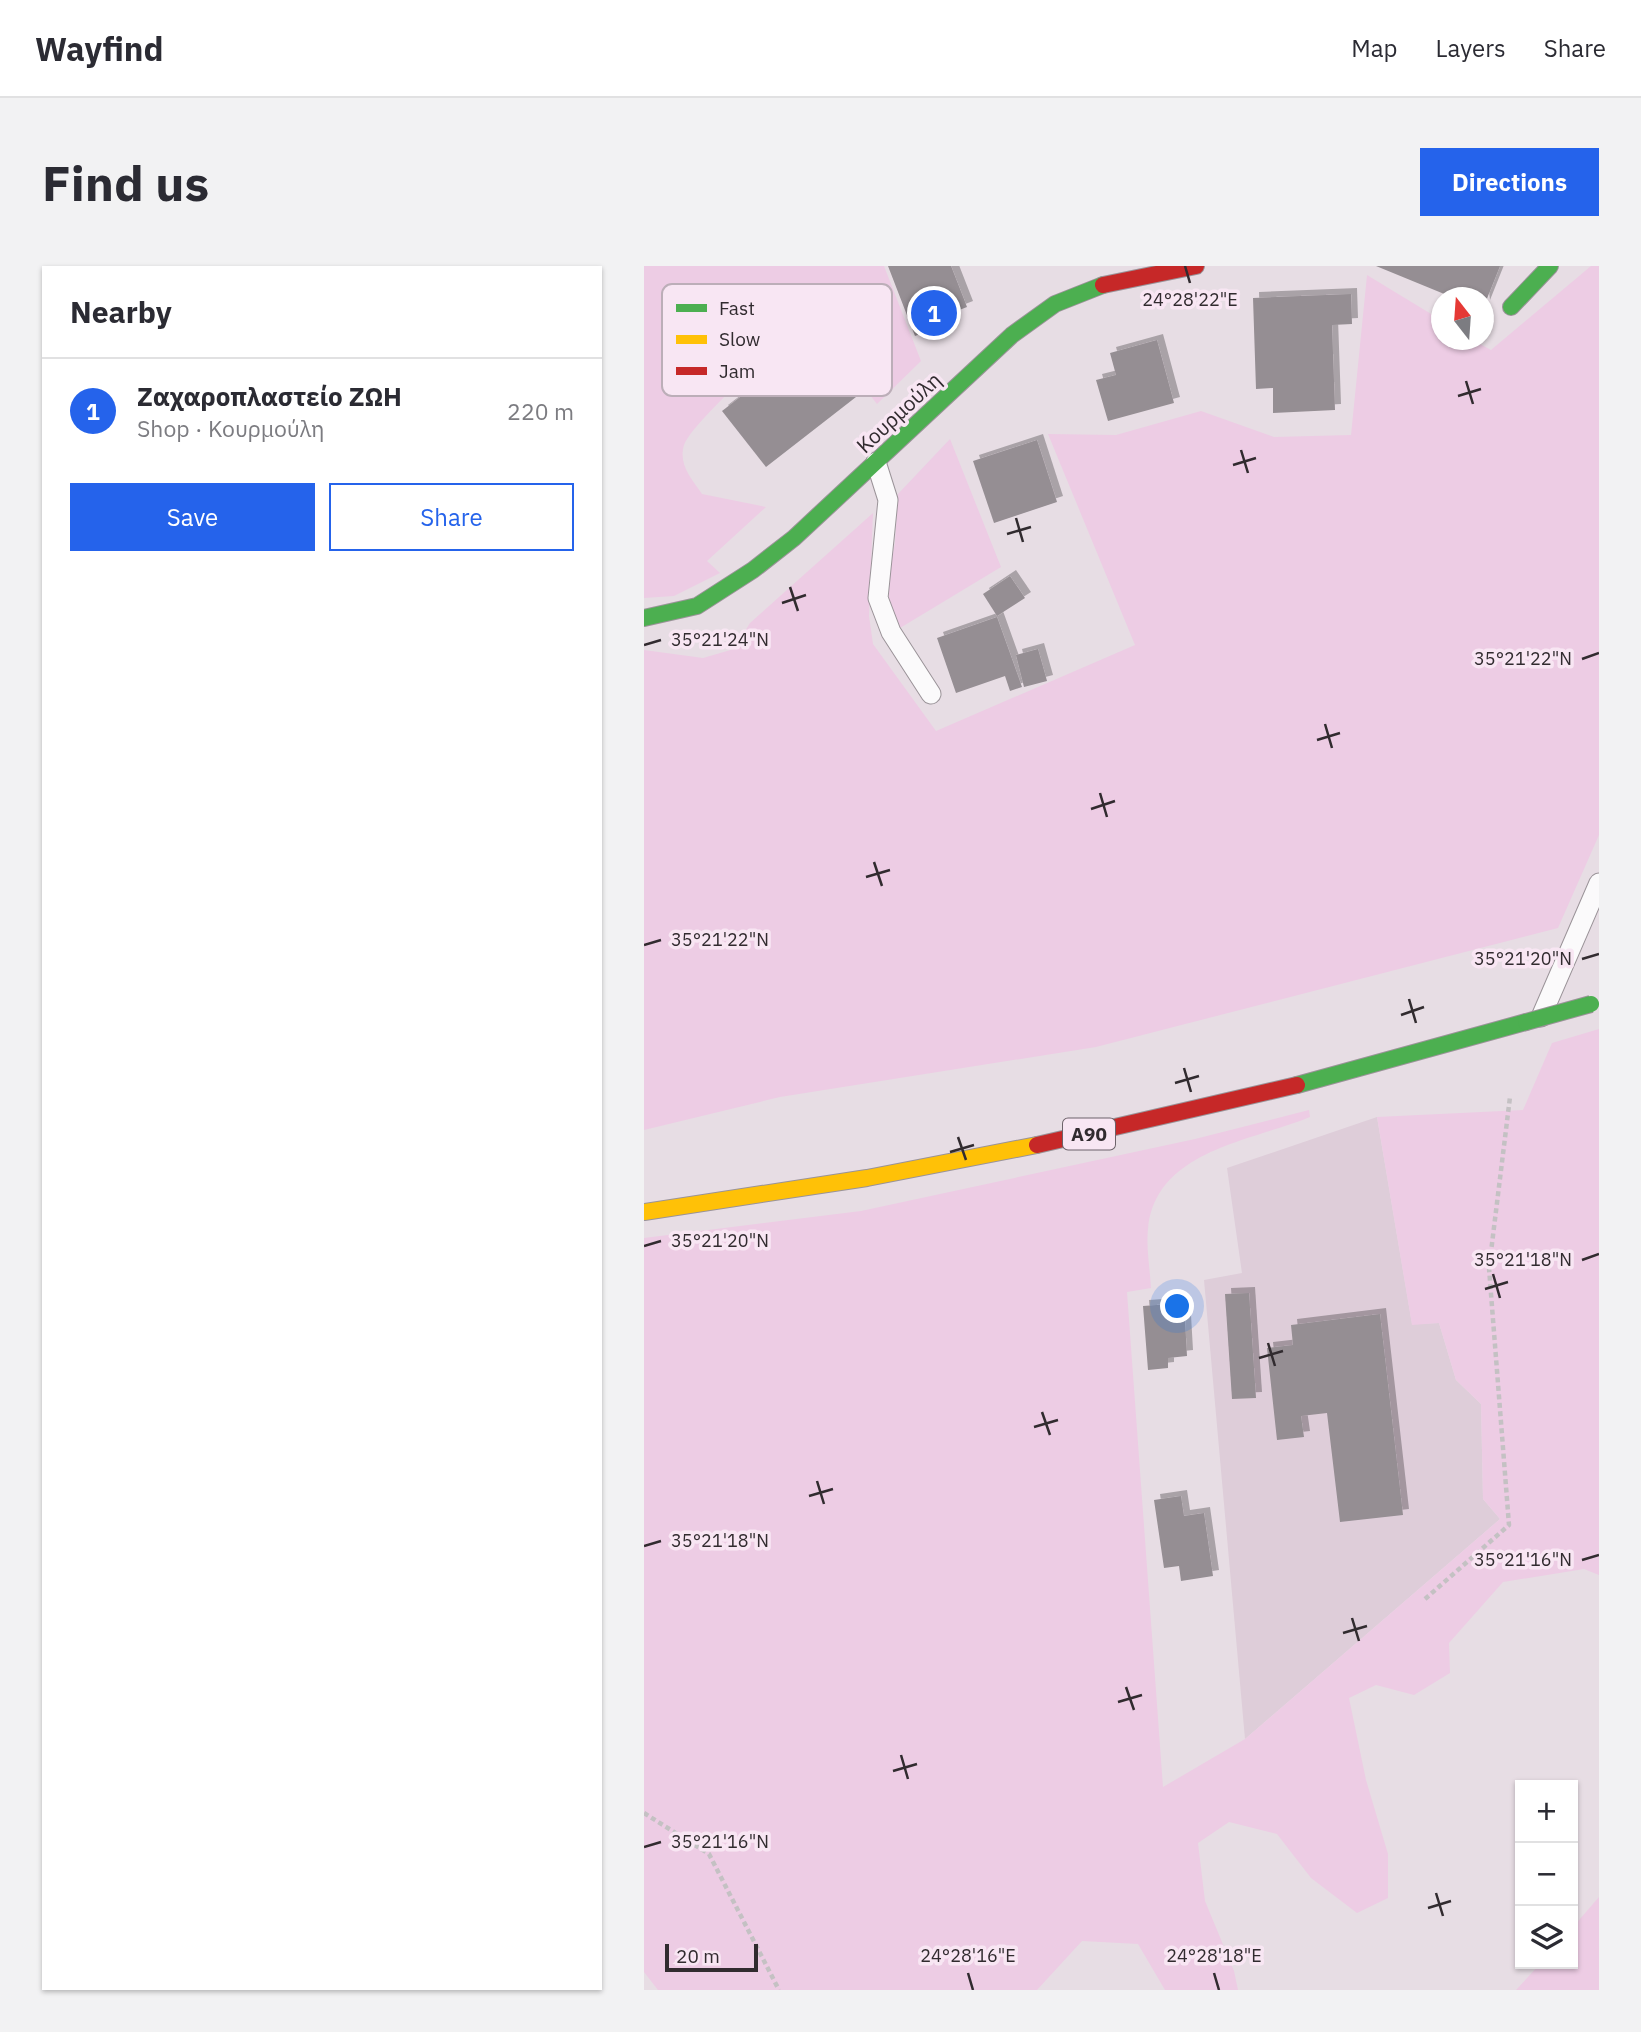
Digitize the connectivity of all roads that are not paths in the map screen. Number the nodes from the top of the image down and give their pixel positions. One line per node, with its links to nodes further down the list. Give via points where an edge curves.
1 (1196, 266): 4 (main road, Κουρμούλη, via 1101,285 1055,304 1012,335)
2 (1550, 266): 3 (main road)
3 (1511, 307)
4 (876, 462): 5 (main road, Κουρμούλη, via 794,538 721,594 697,606); 6 (lane, via 888,500 878,598 891,632)
5 (644, 618)
6 (930, 694)
7 (1599, 883): 9 (lane)
8 (1595, 1003): 9 (main road, Α90, bridge)
9 (1532, 1025): 10 (main road, Α90, via 1116,1129 928,1168)
10 (644, 1212)

